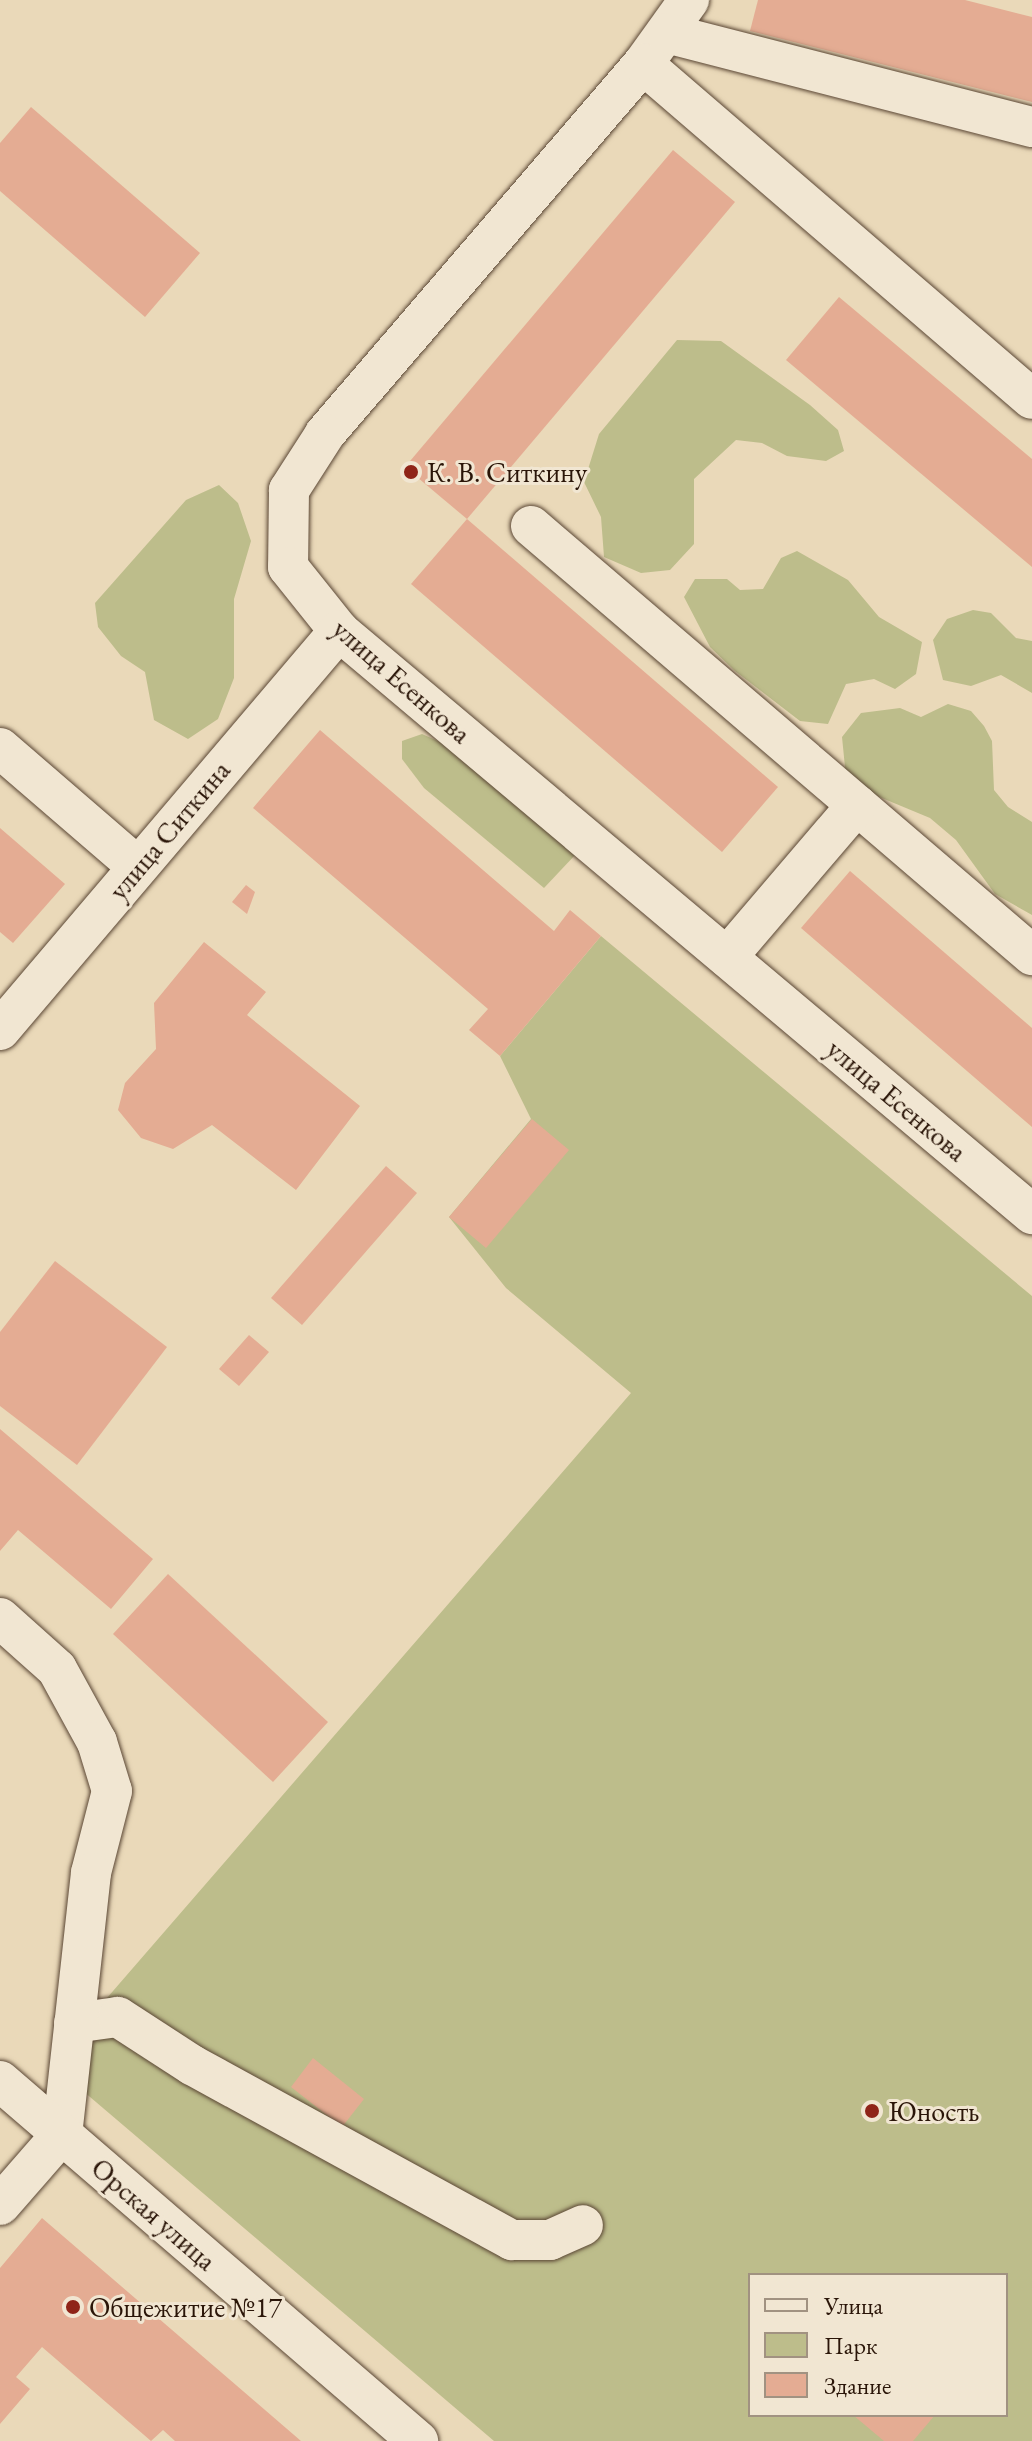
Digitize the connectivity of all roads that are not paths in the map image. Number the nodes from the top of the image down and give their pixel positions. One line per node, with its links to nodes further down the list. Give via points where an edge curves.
1 (689, 0): 2 (street, улица Есенкова)
2 (654, 49): 3 (street); 4 (street); 6 (street, улица Есенкова, via 325,434 289,490 288,567)
3 (1032, 127)
4 (1032, 399)
5 (531, 526): 8 (street)
6 (339, 631): 9 (street, улица Ситкина); 11 (street, улица Есенкова)
7 (0, 748): 9 (street)
8 (857, 805): 10 (street); 11 (street)
9 (138, 867): 12 (street, улица Ситкина)
10 (1032, 955)
11 (727, 957): 13 (street, улица Есенкова)
12 (0, 1030)
13 (1032, 1214)
14 (0, 1618): 15 (street, via 57,1669 97,1742 112,1791 91,1873)
15 (74, 2023): 17 (street); 19 (street, via 118,2017 192,2065 512,2240 550,2240)
16 (0, 2081): 17 (street, Орская улица)
17 (62, 2134): 18 (street); 20 (street, Орская улица)
18 (0, 2205)
19 (583, 2225)
20 (418, 2441)

